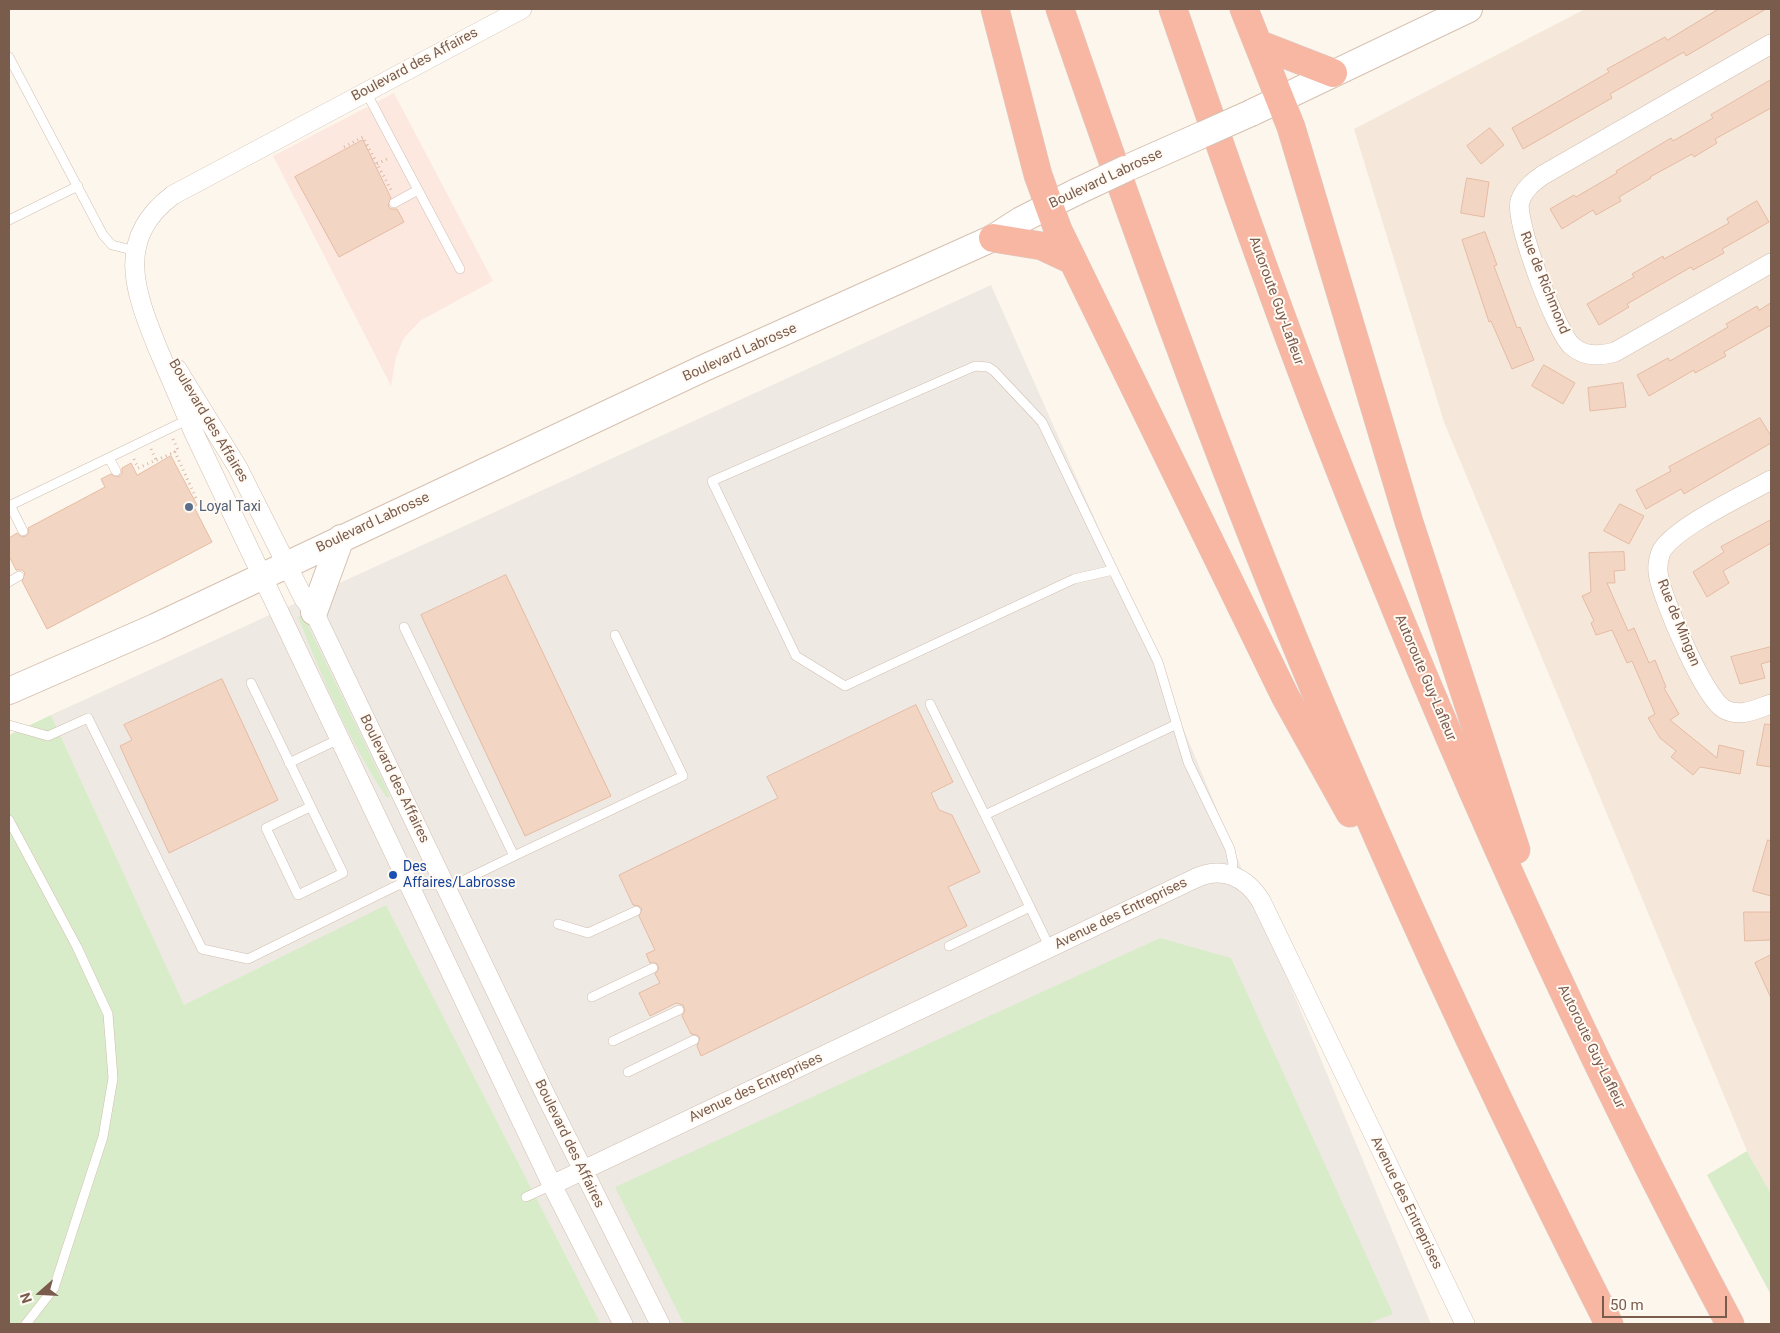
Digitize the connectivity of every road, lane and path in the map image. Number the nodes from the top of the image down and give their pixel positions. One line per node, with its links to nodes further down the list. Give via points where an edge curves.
1 (522, 9): 11 (street, Boulevard des Affaires)
2 (995, 9): 18 (highway)
3 (1060, 9): 65 (highway, via 1232,486 1345,763)
4 (1173, 9): 66 (highway, Autoroute Guy-Lafleur, via 1346,486 1441,718)
5 (1244, 9): 8 (highway)
6 (1469, 9): 10 (street, Boulevard Labrosse)
7 (1771, 44): 23 (street, Rue de Richmond, via 1543,176 1525,192 1519,210 1523,232 1559,328 1573,347 1591,355 1615,352)
8 (1260, 46): 10 (highway); 12 (highway)
9 (9, 57): 15 (lane)
10 (1333, 73): 12 (street, Boulevard Labrosse)
11 (366, 92): 16 (lane); 21 (street, Boulevard des Affaires, via 173,195 148,219)
12 (1281, 99): 18 (street, Boulevard Labrosse, bridge); 66 (highway, via 1442,626)
13 (344, 147): 14 (path, via 363,137)
14 (387, 183)
15 (78, 186): 19 (lane); 21 (lane, via 107,240 118,248)
16 (418, 190): 17 (lane); 24 (lane)
17 (394, 203)
18 (1048, 206): 20 (street, Boulevard Labrosse); 22 (highway)
19 (9, 220)
20 (993, 238): 22 (highway, via 1042,246); 35 (street, Boulevard Labrosse)
21 (136, 251): 25 (street, Boulevard des Affaires, via 136,288 149,326)
22 (1072, 260): 65 (highway, via 1285,696)
23 (1771, 263)
24 (460, 270)
25 (196, 415): 29 (lane); 36 (street, Boulevard des Affaires, via 242,475); 39 (street, Boulevard des Affaires)
26 (172, 436): 27 (path, via 178,450)
27 (175, 452): 28 (path, via 138,468); 32 (path)
28 (133, 456)
29 (109, 458): 30 (lane); 33 (lane)
30 (116, 471)
31 (1771, 480): 47 (street, Rue de Mingan, via 1674,536 1662,551 1658,568 1665,598 1711,697 1725,710 1734,713 1752,712)
32 (194, 499)
33 (9, 506): 34 (lane)
34 (22, 530)
35 (340, 538): 36 (street, Boulevard Labrosse); 41 (street)
36 (286, 564): 39 (street, Boulevard Labrosse); 41 (street, Boulevard des Affaires)
37 (1114, 570): 37 (lane, via 1042,422 988,367 975,366 712,481 796,656 845,686 1074,579); 48 (lane, via 1158,662)
38 (19, 576): 40 (lane)
39 (261, 576): 45 (street, Boulevard Labrosse, via 155,627); 50 (street, Boulevard des Affaires)
40 (9, 582)
41 (314, 612): 58 (street, Boulevard des Affaires)
42 (404, 627): 55 (lane)
43 (615, 635): 55 (lane, via 683,776)
44 (251, 683): 51 (lane)
45 (14, 685)
46 (930, 704): 53 (lane)
47 (1771, 704)
48 (1177, 724): 53 (lane); 56 (lane, via 1194,776 1230,849 1233,864)
49 (9, 725): 57 (lane, via 48,736 88,718 202,950 248,959 398,885)
50 (339, 739): 51 (lane); 57 (street, Boulevard des Affaires)
51 (290, 763): 52 (lane)
52 (310, 807): 52 (lane, via 343,873 298,895 266,828)
53 (985, 815): 59 (lane)
54 (9, 820): 75 (lane, via 77,947 108,1014 113,1078 103,1137 54,1288)
55 (514, 856): 58 (lane, via 454,886)
56 (1230, 874): 63 (street, Avenue des Entreprises, via 1204,874); 78 (street, Avenue des Entreprises, via 1249,884 1261,901)
57 (409, 885): 58 (lane); 73 (street, Boulevard des Affaires)
58 (445, 886): 72 (street, Boulevard des Affaires)
59 (1030, 907): 62 (lane); 63 (lane)
60 (636, 911): 61 (lane, via 588,933)
61 (558, 924)
62 (949, 946)
63 (1050, 948): 72 (street, Avenue des Entreprises)
64 (652, 968): 67 (lane)
65 (1438, 972): 79 (highway)
66 (1561, 984): 80 (highway, Autoroute Guy-Lafleur, via 1646,1161)
67 (592, 997)
68 (679, 1010): 70 (lane)
69 (694, 1040): 71 (lane)
70 (613, 1041)
71 (628, 1072)
72 (582, 1170): 73 (street, Avenue des Entreprises); 77 (street, Boulevard des Affaires)
73 (552, 1185): 74 (lane); 76 (street, Boulevard des Affaires)
74 (526, 1197)
75 (26, 1324)
76 (623, 1324)
77 (660, 1324)
78 (1465, 1324)
79 (1609, 1324)
80 (1730, 1324)

